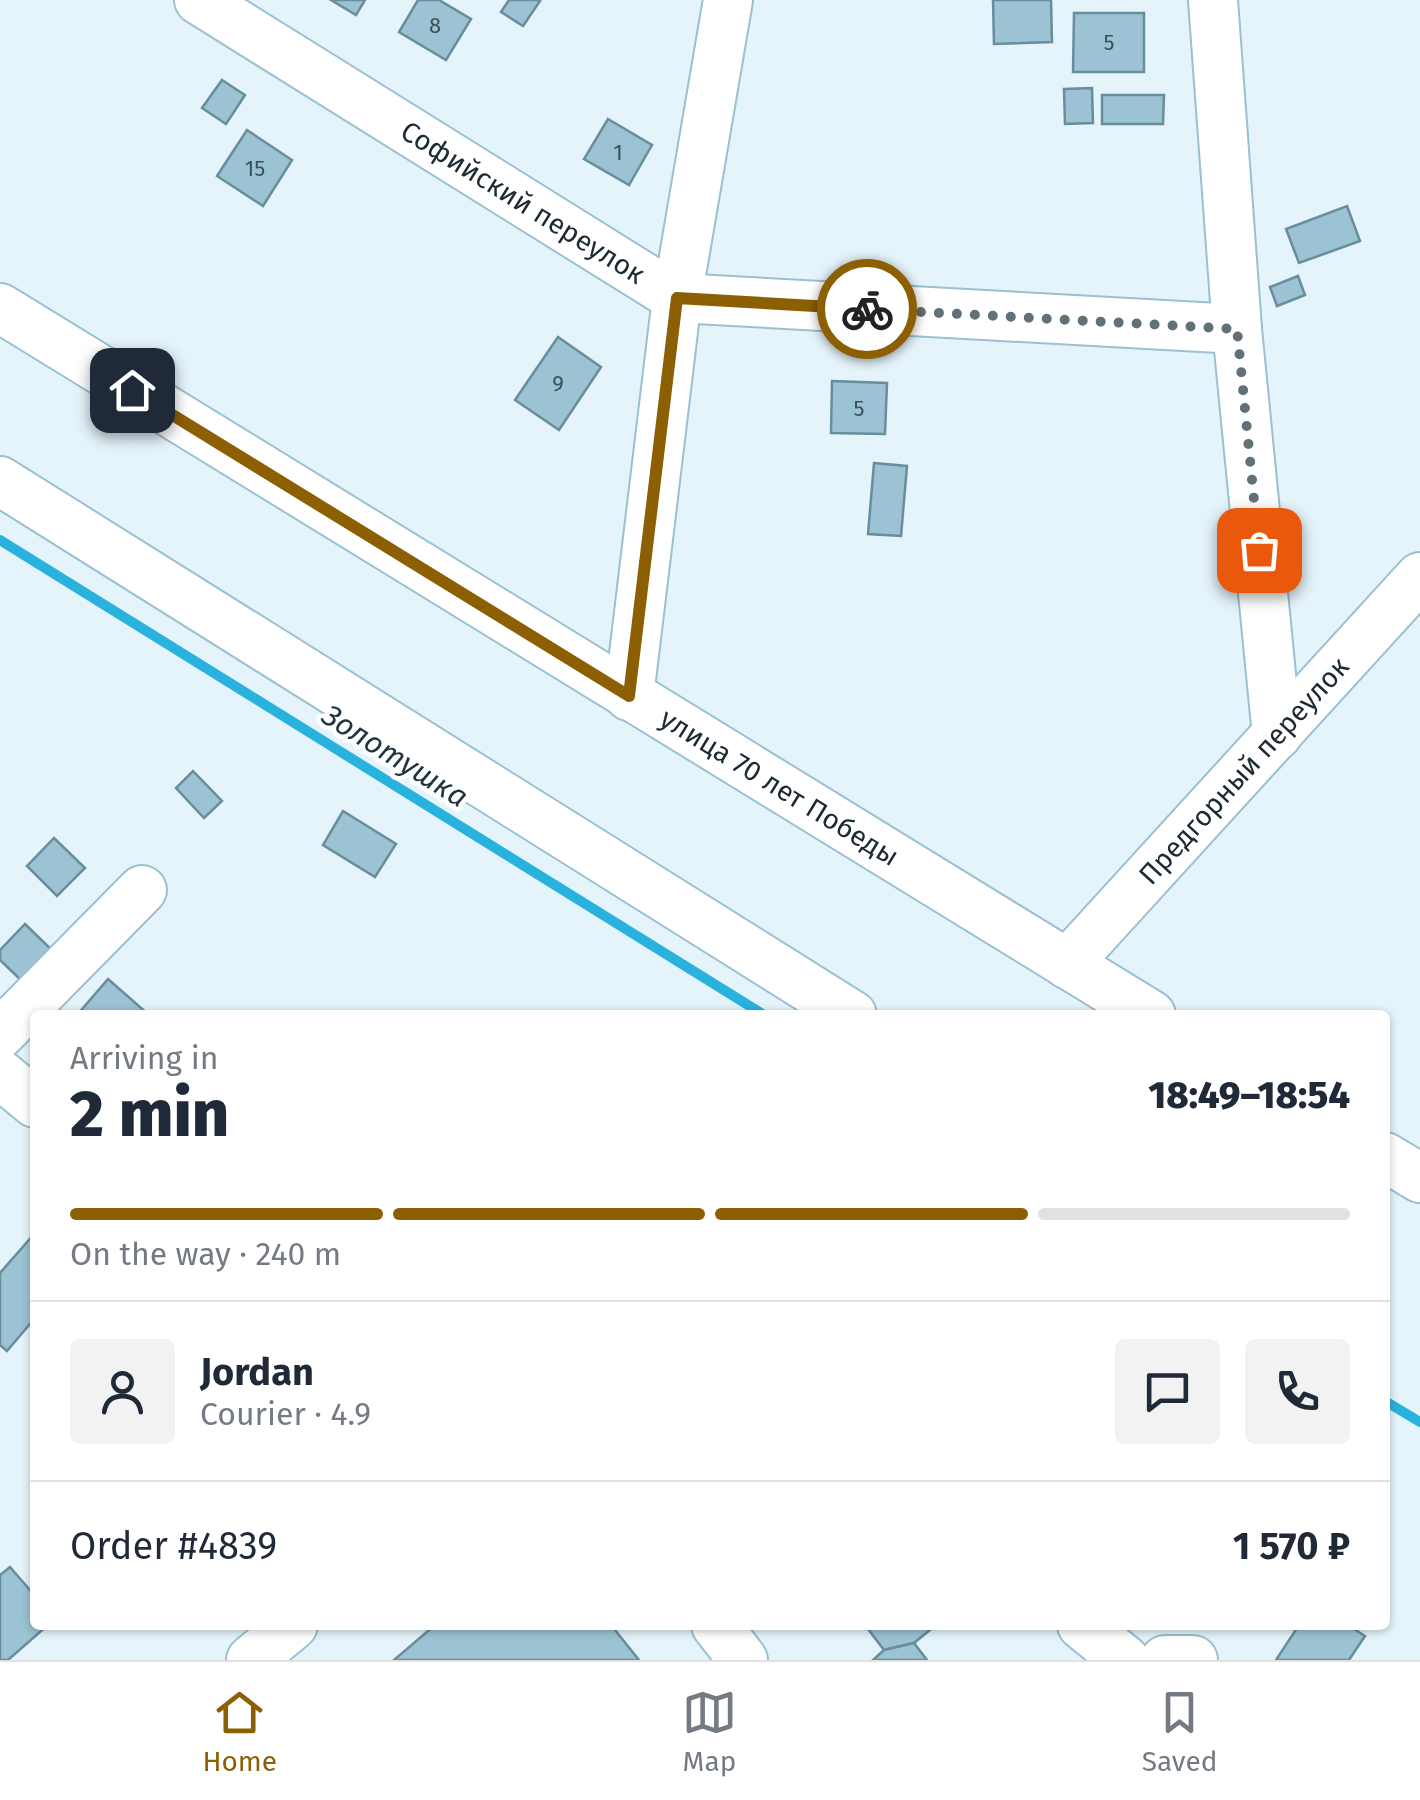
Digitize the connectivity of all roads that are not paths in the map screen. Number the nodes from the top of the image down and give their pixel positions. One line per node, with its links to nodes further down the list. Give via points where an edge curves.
1 (199, 0): 4 (street, Софийский переулок)
2 (728, 0): 4 (street)
3 (1213, 0): 6 (street)
4 (677, 298): 6 (street, Софийский переулок); 9 (street)
5 (0, 308): 9 (street, улица 70 лет Победы)
6 (1237, 329): 10 (street)
7 (0, 481): 13 (street)
8 (1420, 577): 10 (street, Предгорный переулок)
9 (629, 696): 12 (street, улица 70 лет Победы)
10 (1277, 735): 12 (street, Предгорный переулок)
11 (142, 890): 15 (street)
12 (1068, 964): 14 (street, улица 70 лет Победы)
13 (844, 1010)
14 (1143, 1010)
15 (0, 1034)
16 (0, 1074): 17 (street)
17 (30, 1099)
18 (1390, 1160): 19 (street)
19 (1420, 1178)
20 (288, 1630): 23 (street)
21 (720, 1630): 24 (street)
22 (1088, 1630): 25 (street)
23 (251, 1660)
24 (743, 1660)
25 (1125, 1660)
26 (1165, 1660): 27 (street)
27 (1193, 1660)

